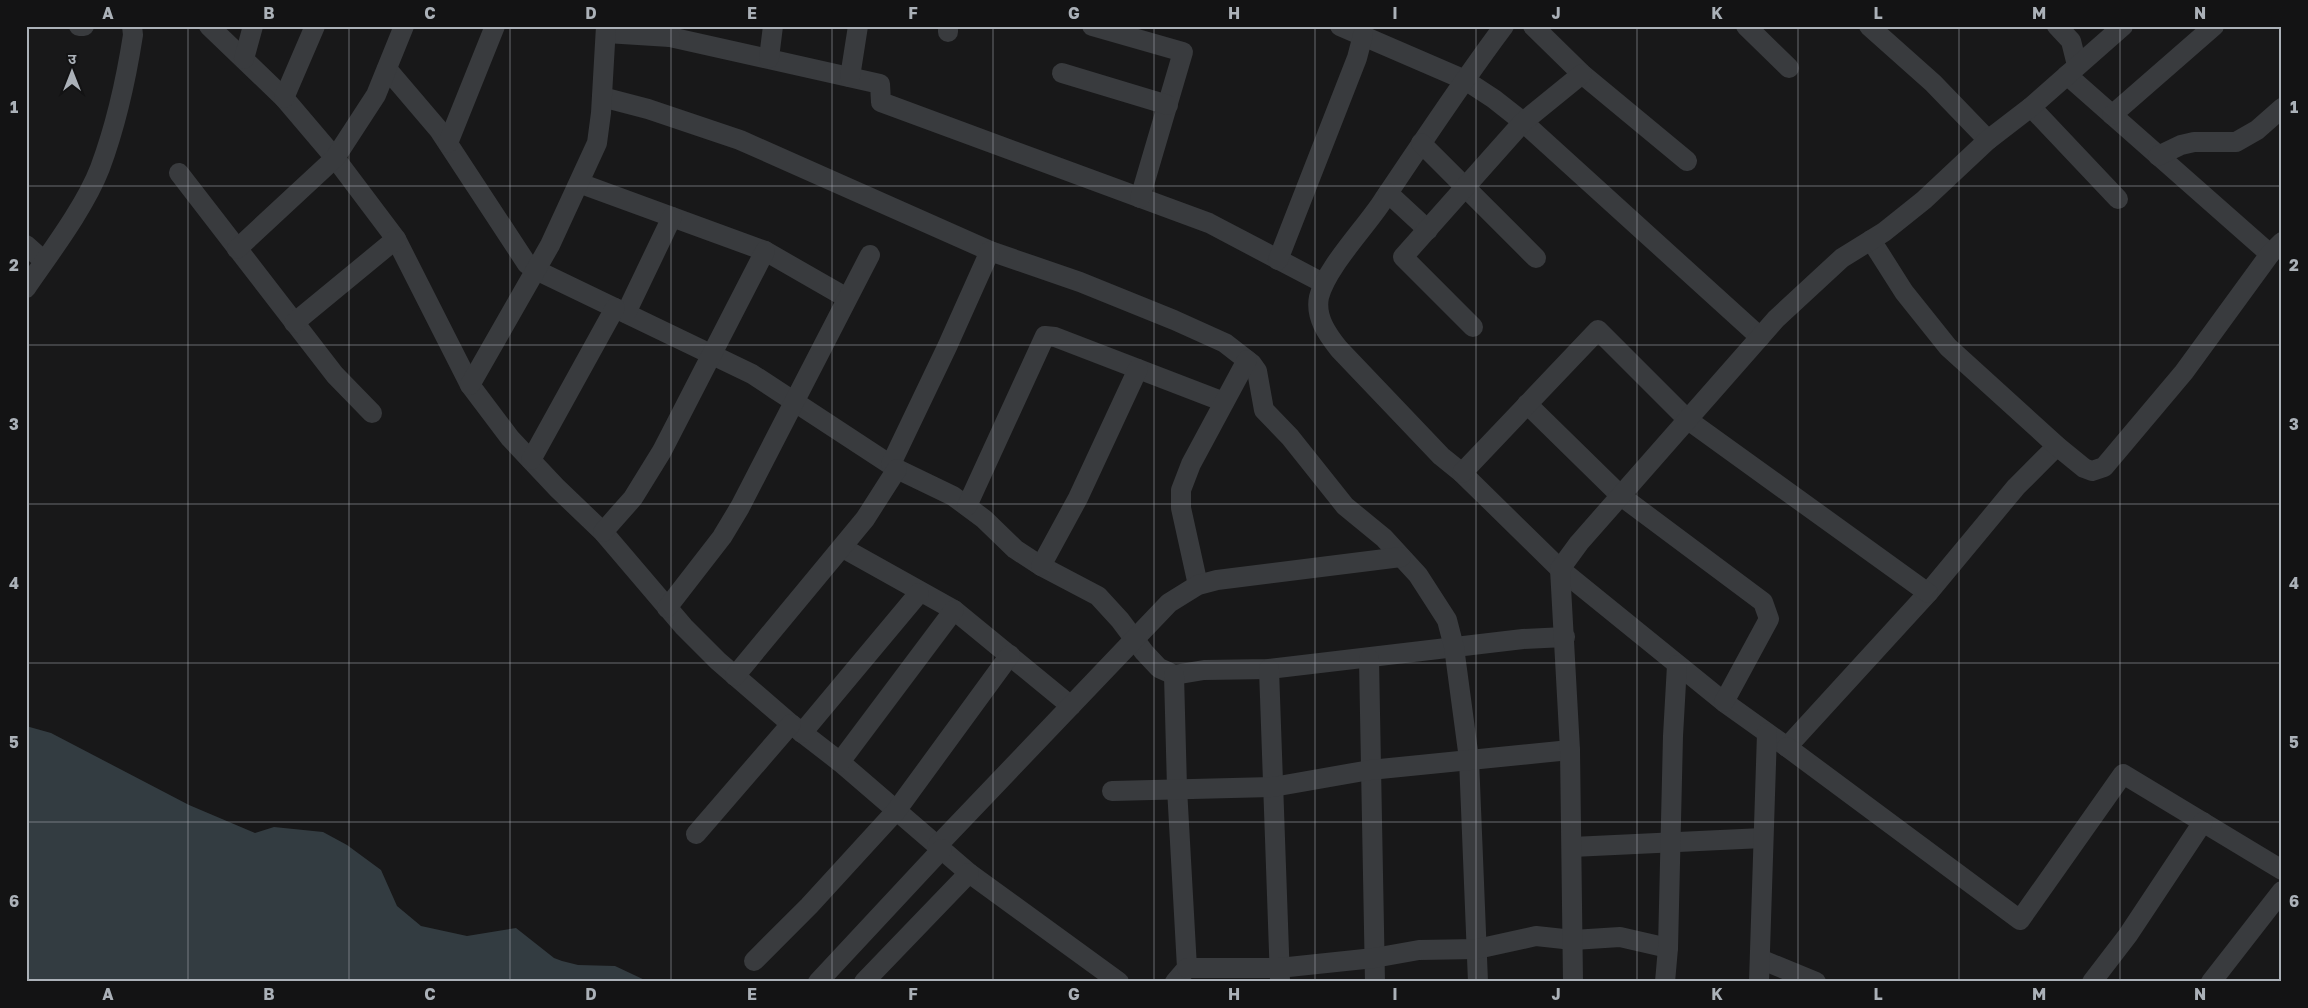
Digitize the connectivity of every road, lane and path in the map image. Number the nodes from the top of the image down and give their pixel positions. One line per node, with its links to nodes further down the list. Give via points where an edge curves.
1 (79, 26): 2 (street)
2 (84, 26)
3 (132, 26): 63 (street, via 124,89 100,169 69,225)
4 (209, 26): 24 (street)
5 (253, 26): 24 (street)
6 (315, 26): 33 (street)
7 (404, 26): 26 (street)
8 (495, 26): 40 (street)
9 (773, 26): 23 (street)
10 (858, 26): 30 (street)
11 (1092, 26): 34 (street, via 1183,52)
12 (1340, 26): 22 (street)
13 (1504, 26): 31 (street)
14 (1533, 26): 29 (street)
15 (1746, 26): 25 (street)
16 (1869, 26): 39 (street, via 1933,83)
17 (2057, 26): 27 (street, via 2071,41)
18 (2123, 26): 27 (street)
19 (2214, 26): 37 (street)
20 (606, 30): 21 (street); 32 (street)
21 (670, 32): 23 (street)
22 (1372, 33): 31 (street); 62 (street, via 1357,58)
23 (769, 58): 30 (street)
24 (244, 59): 33 (street)
25 (1789, 68)
26 (387, 69): 40 (street); 43 (street, via 376,95)
27 (2072, 70): 35 (street); 37 (street)
28 (1062, 73): 34 (street)
29 (1582, 74): 38 (street); 44 (street)
30 (850, 77): 49 (street, via 880,84 881,102)
31 (1465, 80): 38 (street); 41 (street)
32 (602, 97): 46 (street, via 596,143); 59 (street, via 740,140)
33 (284, 98): 43 (street)
34 (1168, 105): 49 (street)
35 (2031, 107): 39 (street); 50 (street)
36 (2282, 108): 42 (street, via 2257,130 2236,142 2194,142)
37 (2112, 115): 42 (street)
38 (1523, 122): 47 (street); 71 (street)
39 (1988, 140): 54 (street, via 1924,200)
40 (448, 143): 64 (street, via 527,264)
41 (1421, 144): 47 (street); 48 (street)
42 (2158, 156): 56 (street)
43 (334, 158): 53 (street); 57 (street)
44 (1687, 161)
45 (179, 172): 57 (street)
46 (579, 182): 51 (street); 64 (street)
47 (1466, 188): 52 (street); 61 (street)
48 (1388, 192): 52 (street); 65 (street)
49 (1140, 198): 62 (street, via 1209,223)
50 (2118, 199)
51 (672, 216): 58 (street); 68 (street)
52 (1428, 230): 70 (street, via 1403,257)
53 (396, 239): 69 (street); 75 (street)
54 (1870, 240): 71 (street, via 1842,258); 81 (street, via 1904,292 1948,347)
55 (26, 245): 63 (street)
56 (2276, 248): 81 (street, via 2184,372 2104,467 2097,471 2089,470)
57 (237, 249): 69 (street)
58 (765, 251): 67 (street); 72 (street)
59 (990, 251): 73 (street, via 1080,282 1174,320 1225,343); 83 (street)
60 (870, 255): 67 (street)
61 (1536, 258)
62 (1278, 260): 65 (street)
63 (44, 261): 66 (street)
64 (536, 270): 68 (street); 75 (street)
65 (1324, 283): 84 (street, via 1319,299 1320,318 1338,349 1441,456)
66 (26, 288)
67 (847, 298): 76 (street)
68 (621, 311): 72 (street); 82 (street)
69 (294, 323): 79 (street, via 334,375)
70 (1473, 327)
71 (1760, 337): 80 (street)
72 (712, 354): 76 (street, via 752,374); 87 (street, via 634,498)
73 (1248, 360): 77 (street); 89 (street, via 1257,371 1264,410 1345,506 1384,538)
74 (1138, 369): 77 (street); 86 (street, via 1051,335 1045,336); 90 (street, via 1078,498)
75 (470, 386): 82 (street)
76 (794, 401): 83 (street); 95 (street, via 722,537)
77 (1224, 402): 92 (street, via 1187,470 1181,490 1181,508)
78 (1527, 404): 80 (street, via 1598,330); 84 (street); 85 (street)
79 (372, 413)
80 (1688, 420): 85 (street); 94 (street)
81 (2057, 446): 94 (street, via 2016,487)
82 (531, 460): 87 (street)
83 (894, 466): 86 (street); 88 (street, via 865,519)
84 (1462, 473): 91 (street)
85 (1621, 496): 91 (street); 106 (street, via 1763,602 1769,619)
86 (967, 506): 90 (street, via 1015,549)
87 (603, 532): 95 (street)
88 (842, 548): 93 (street); 105 (street)
89 (1401, 557): 92 (street); 99 (street, via 1418,575 1447,620)
90 (1041, 566): 98 (street, via 1098,596)
91 (1560, 569): 97 (street); 102 (street)
92 (1198, 585): 98 (street, via 1169,603)
93 (920, 593): 96 (street); 108 (street)
94 (1928, 593): 110 (street)
95 (666, 608): 105 (street)
96 (954, 610): 100 (street); 113 (street)
97 (1565, 637): 99 (street); 111 (street)
98 (1134, 639): 104 (street, via 1159,668); 107 (street)
99 (1454, 648): 101 (street); 112 (street)
100 (1010, 656): 107 (street); 118 (street)
101 (1368, 659): 103 (street, via 1327,661); 114 (street)
102 (1677, 666): 106 (street); 122 (street)
103 (1269, 670): 104 (street, via 1204,670); 115 (street)
104 (1174, 675): 116 (street)
105 (735, 676): 108 (street)
106 (1724, 702): 109 (street)
107 (1070, 706): 124 (street)
108 (796, 728): 113 (street); 120 (street)
109 (1767, 733): 110 (street); 121 (street)
110 (1787, 747): 119 (street, via 2020,920 2124,774)
111 (1570, 750): 112 (street); 123 (street)
112 (1470, 759): 114 (street); 129 (street)
113 (840, 762): 118 (street)
114 (1370, 770): 115 (street); 131 (street)
115 (1273, 787): 116 (street); 135 (street)
116 (1177, 788): 117 (street); 134 (street)
117 (1112, 791)
118 (896, 811): 124 (street); 133 (street)
119 (2203, 822): 125 (street); 145 (street, via 2128,935)
120 (696, 834)
121 (1763, 838): 122 (street); 132 (street)
122 (1670, 843): 123 (street); 130 (street)
123 (1572, 847): 128 (street)
124 (939, 848): 126 (street); 136 (street)
125 (2282, 870)
126 (969, 873): 137 (street); 138 (street)
127 (2282, 891): 146 (street)
128 (1572, 940): 129 (street, via 1536,936); 130 (street, via 1620,937); 141 (street)
129 (1477, 948): 131 (street, via 1419,950); 140 (street)
130 (1668, 948): 142 (street)
131 (1374, 958): 135 (street); 139 (street)
132 (1760, 958): 143 (street); 144 (street)
133 (754, 961)
134 (1181, 975): 135 (street)
135 (1280, 975)
136 (818, 982)
137 (864, 982)
138 (1118, 982)
139 (1375, 982)
140 (1478, 982)
141 (1572, 982)
142 (1665, 982)
143 (1759, 982)
144 (1816, 982)
145 (2092, 982)
146 (2210, 982)

